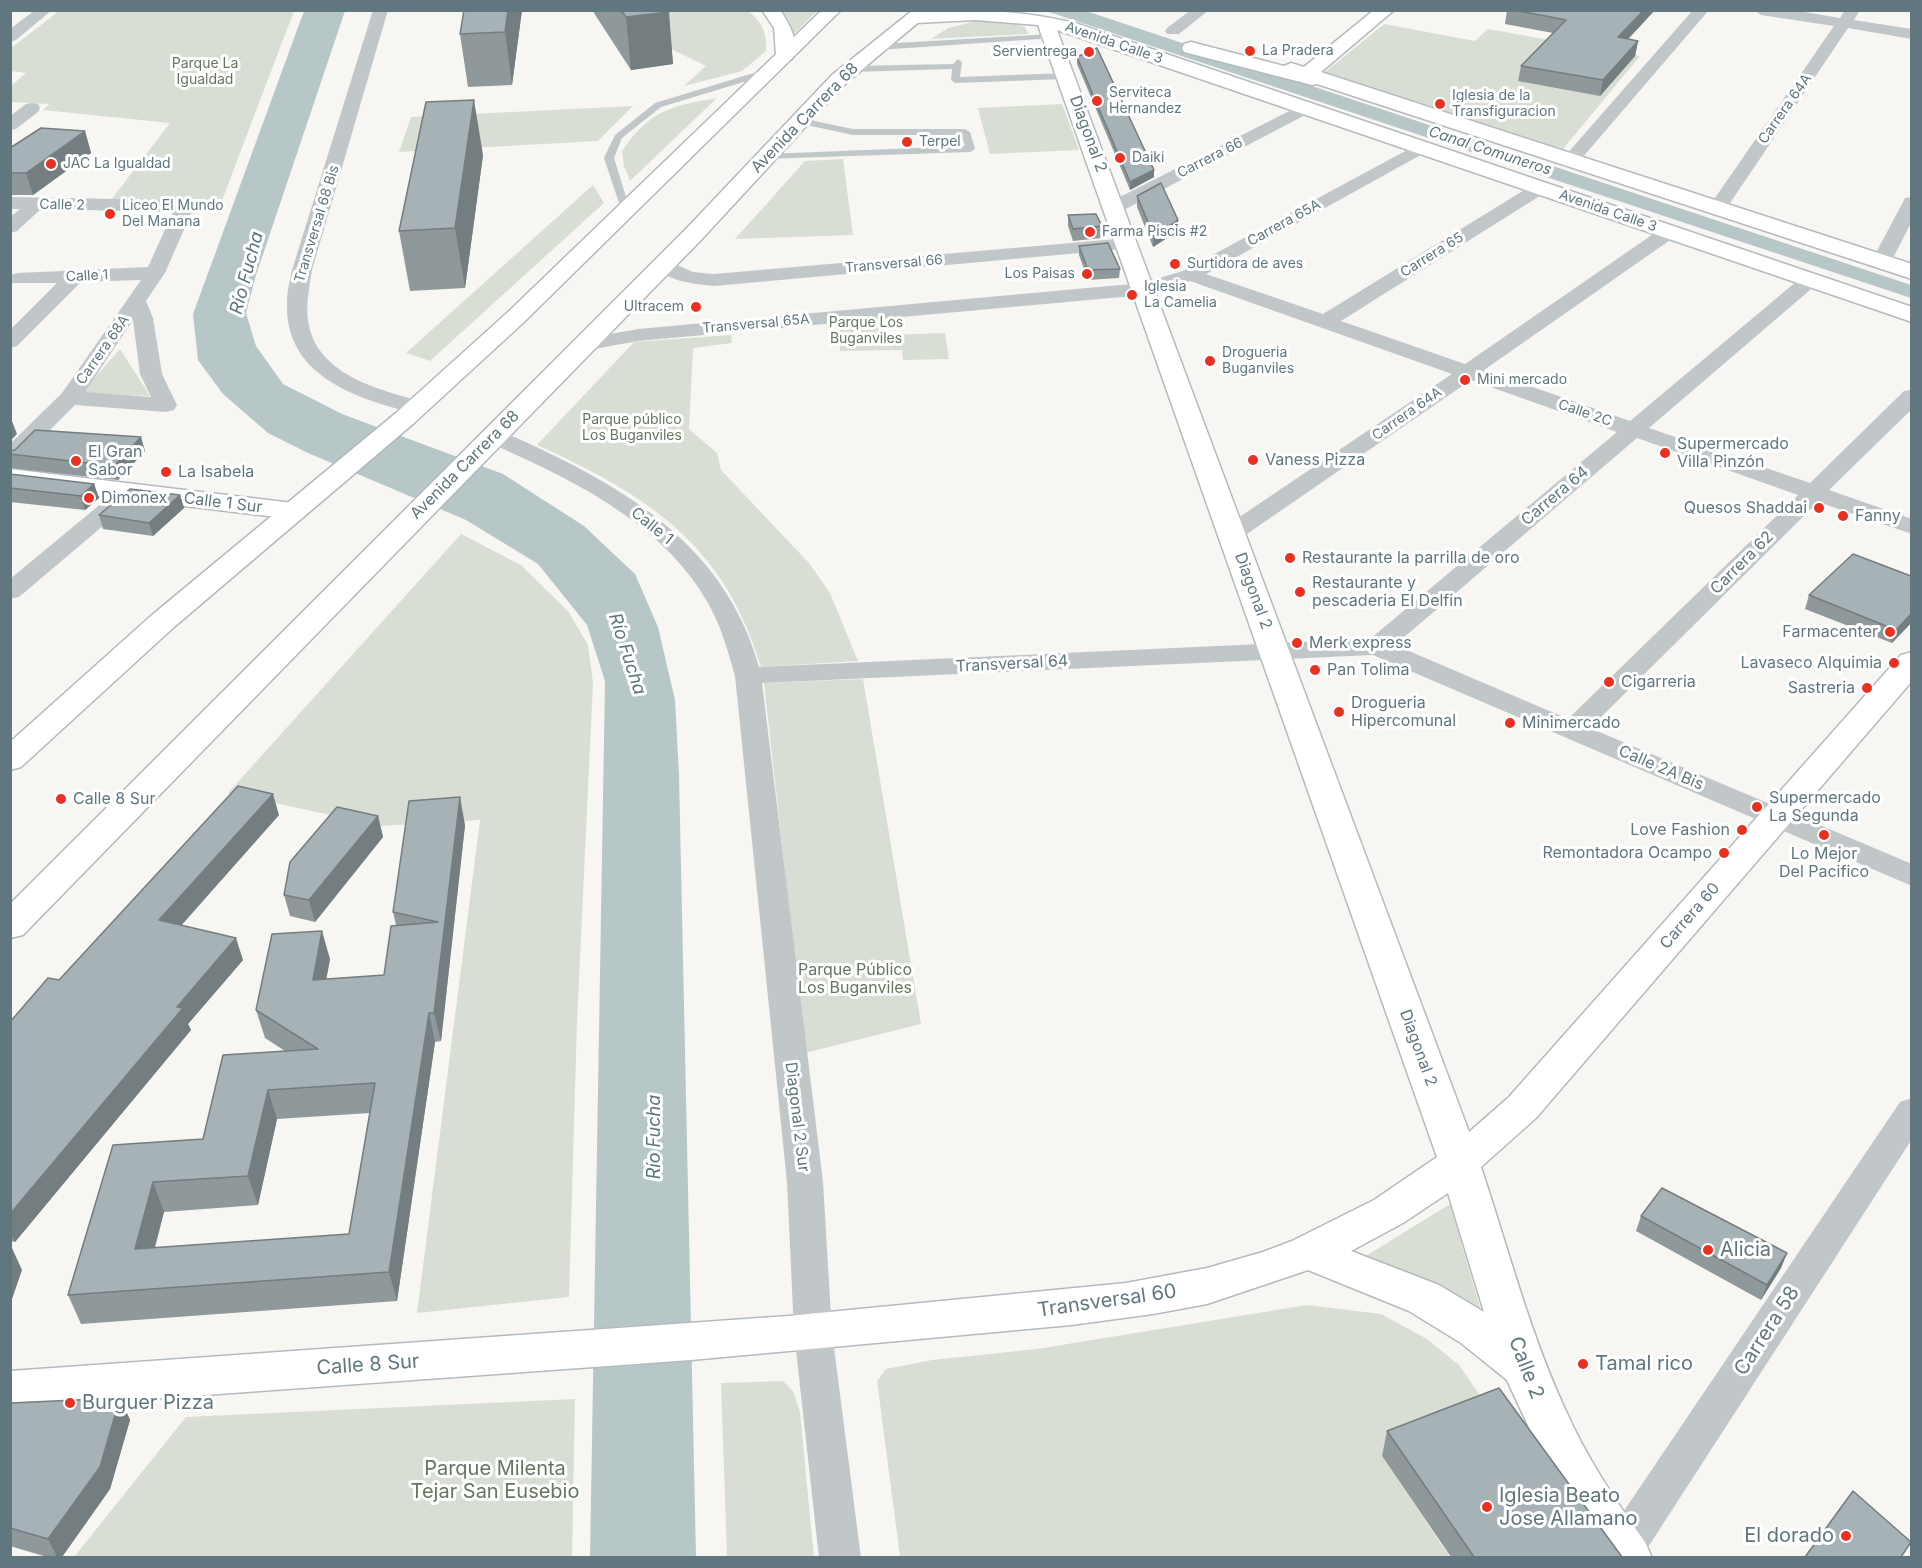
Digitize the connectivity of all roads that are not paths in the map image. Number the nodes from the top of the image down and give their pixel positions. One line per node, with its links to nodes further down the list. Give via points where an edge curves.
1 (45, 10): 13 (street)
2 (381, 10): 59 (street, Transversal 68 Bis, via 298,284 295,308 303,339 319,364 334,377)
3 (771, 10): 19 (main road, via 783,28)
4 (833, 10): 19 (main road)
5 (1202, 10): 15 (street)
6 (1365, 10): 22 (main road)
7 (1386, 10): 22 (main road)
8 (1701, 10): 31 (street)
9 (1761, 10): 11 (street)
10 (921, 14): 12 (main road, Avenida Calle 3, via 986,14); 17 (main road, Avenida Carrera 68)
11 (1849, 17): 14 (street); 37 (street, Carrera 64A)
12 (1052, 22): 15 (main road, Avenida Calle 3); 16 (lane); 23 (main road, Diagonal 2); 26 (main road, Avenida Calle 3)
13 (14, 31)
14 (1911, 34)
15 (1168, 36): 24 (main road, Avenida Calle 3, via 1264,68); 26 (main road, Avenida Calle 3, via 1238,77)
16 (960, 42): 17 (lane); 18 (lane)
17 (879, 46): 20 (main road, Avenida Carrera 68)
18 (959, 52)
19 (785, 55): 21 (main road)
20 (850, 69): 23 (lane, via 957,64 955,80); 27 (main road, Avenida Carrera 68)
21 (767, 72): 38 (main road); 38 (lane, via 658,105 618,138 609,158)
22 (1299, 72): 24 (main road, Avenida Calle 3)
23 (1066, 76): 36 (main road, Diagonal 2)
24 (1354, 90): 31 (main road, Avenida Calle 3)
25 (10, 107): 28 (street, via 32,108)
26 (1305, 108): 29 (main road, Avenida Calle 3); 36 (street, Carrera 66)
27 (800, 121): 30 (main road, Avenida Carrera 68); 30 (lane, via 835,130 890,135 965,132 970,149)
28 (10, 125)
29 (1420, 148): 32 (main road, Avenida Calle 3); 46 (street, Carrera 65A)
30 (766, 157): 43 (main road, Avenida Carrera 68)
31 (1571, 160): 37 (main road, Avenida Calle 3)
32 (1540, 188): 40 (main road, Avenida Calle 3); 53 (street, Carrera 65)
33 (1911, 202): 42 (street)
34 (10, 203): 35 (street, Calle 2)
35 (35, 205): 39 (street); 45 (street, Calle 2, via 178,207 183,211)
36 (1114, 207): 41 (main road, Diagonal 2)
37 (1717, 208): 42 (main road, Avenida Calle 3)
38 (626, 213): 59 (main road)
39 (10, 227)
40 (1669, 232): 49 (main road, Avenida Calle 3); 56 (street, Carrera 64A)
41 (1128, 244): 43 (street, Transversal 66, via 714,280 689,277); 50 (main road, Diagonal 2)
42 (1881, 262): 44 (main road, Avenida Calle 3)
43 (663, 265): 55 (main road, Avenida Carrera 68)
44 (1911, 272)
45 (155, 273): 47 (street, Calle 1); 51 (street)
46 (1190, 275): 50 (street, Carrera 65A); 53 (street, Calle 2C)
47 (75, 277): 48 (street, Calle 1); 54 (street)
48 (18, 279)
49 (1810, 280): 52 (main road, Avenida Calle 3); 60 (street, Carrera 64)
50 (1144, 289): 55 (street, Transversal 65A, via 638,335); 68 (main road, Diagonal 2)
51 (137, 302): 58 (street, Carrera 68A); 58 (street, Carrera 68A, via 151,375 165,405)
52 (1911, 315)
53 (1325, 322): 56 (street, Calle 2C)
54 (10, 342)
55 (583, 345): 61 (main road, Avenida Carrera 68)
56 (1468, 372): 60 (street, Calle 2C); 68 (street, Carrera 64A)
57 (1911, 396): 65 (street, Carrera 62)
58 (70, 399): 62 (street, Carrera 68A)
59 (411, 412): 66 (main road)
60 (1633, 430): 65 (street, Calle 2C); 70 (street, Carrera 64)
61 (484, 445): 73 (street, Calle 1, via 579,476 661,531 701,574 723,610 738,640); 78 (main road, Avenida Carrera 68)
62 (10, 457)
63 (10, 477): 64 (main road, Calle 1 Sur)
64 (130, 491): 66 (main road, Calle 1 Sur); 69 (street)
65 (1813, 493): 67 (street, Calle 2C); 74 (street, Carrera 62)
66 (293, 511): 75 (main road)
67 (1911, 527)
68 (1232, 533): 71 (main road, Diagonal 2)
69 (10, 592)
70 (1377, 647): 71 (street); 74 (street, Calle 2A Bis)
71 (1275, 652): 73 (street, Transversal 64); 80 (main road, Diagonal 2)
72 (1911, 661): 76 (main road, Carrera 60)
73 (748, 676): 82 (street, Diagonal 2 Sur, via 805,1182)
74 (1572, 730): 76 (street, Calle 2A Bis)
75 (15, 752)
76 (1777, 818): 77 (street, Calle 2A Bis); 80 (main road, Carrera 60, via 1522,1108)
77 (1911, 876)
78 (10, 926)
79 (1911, 1111): 86 (street, Carrera 58)
80 (1460, 1162): 81 (main road, Transversal 60, via 1417,1196); 84 (main road, Calle 2)
81 (1307, 1252): 82 (main road, Transversal 60, via 1234,1279 1158,1296); 84 (main road, via 1424,1298 1476,1330)
82 (813, 1332): 83 (main road, Transversal 60); 87 (street, Diagonal 2 Sur)
83 (725, 1339): 85 (main road, Calle 8 Sur)
84 (1525, 1368): 86 (main road, Calle 2, via 1559,1447)
85 (10, 1390)
86 (1625, 1554)
87 (840, 1557)

